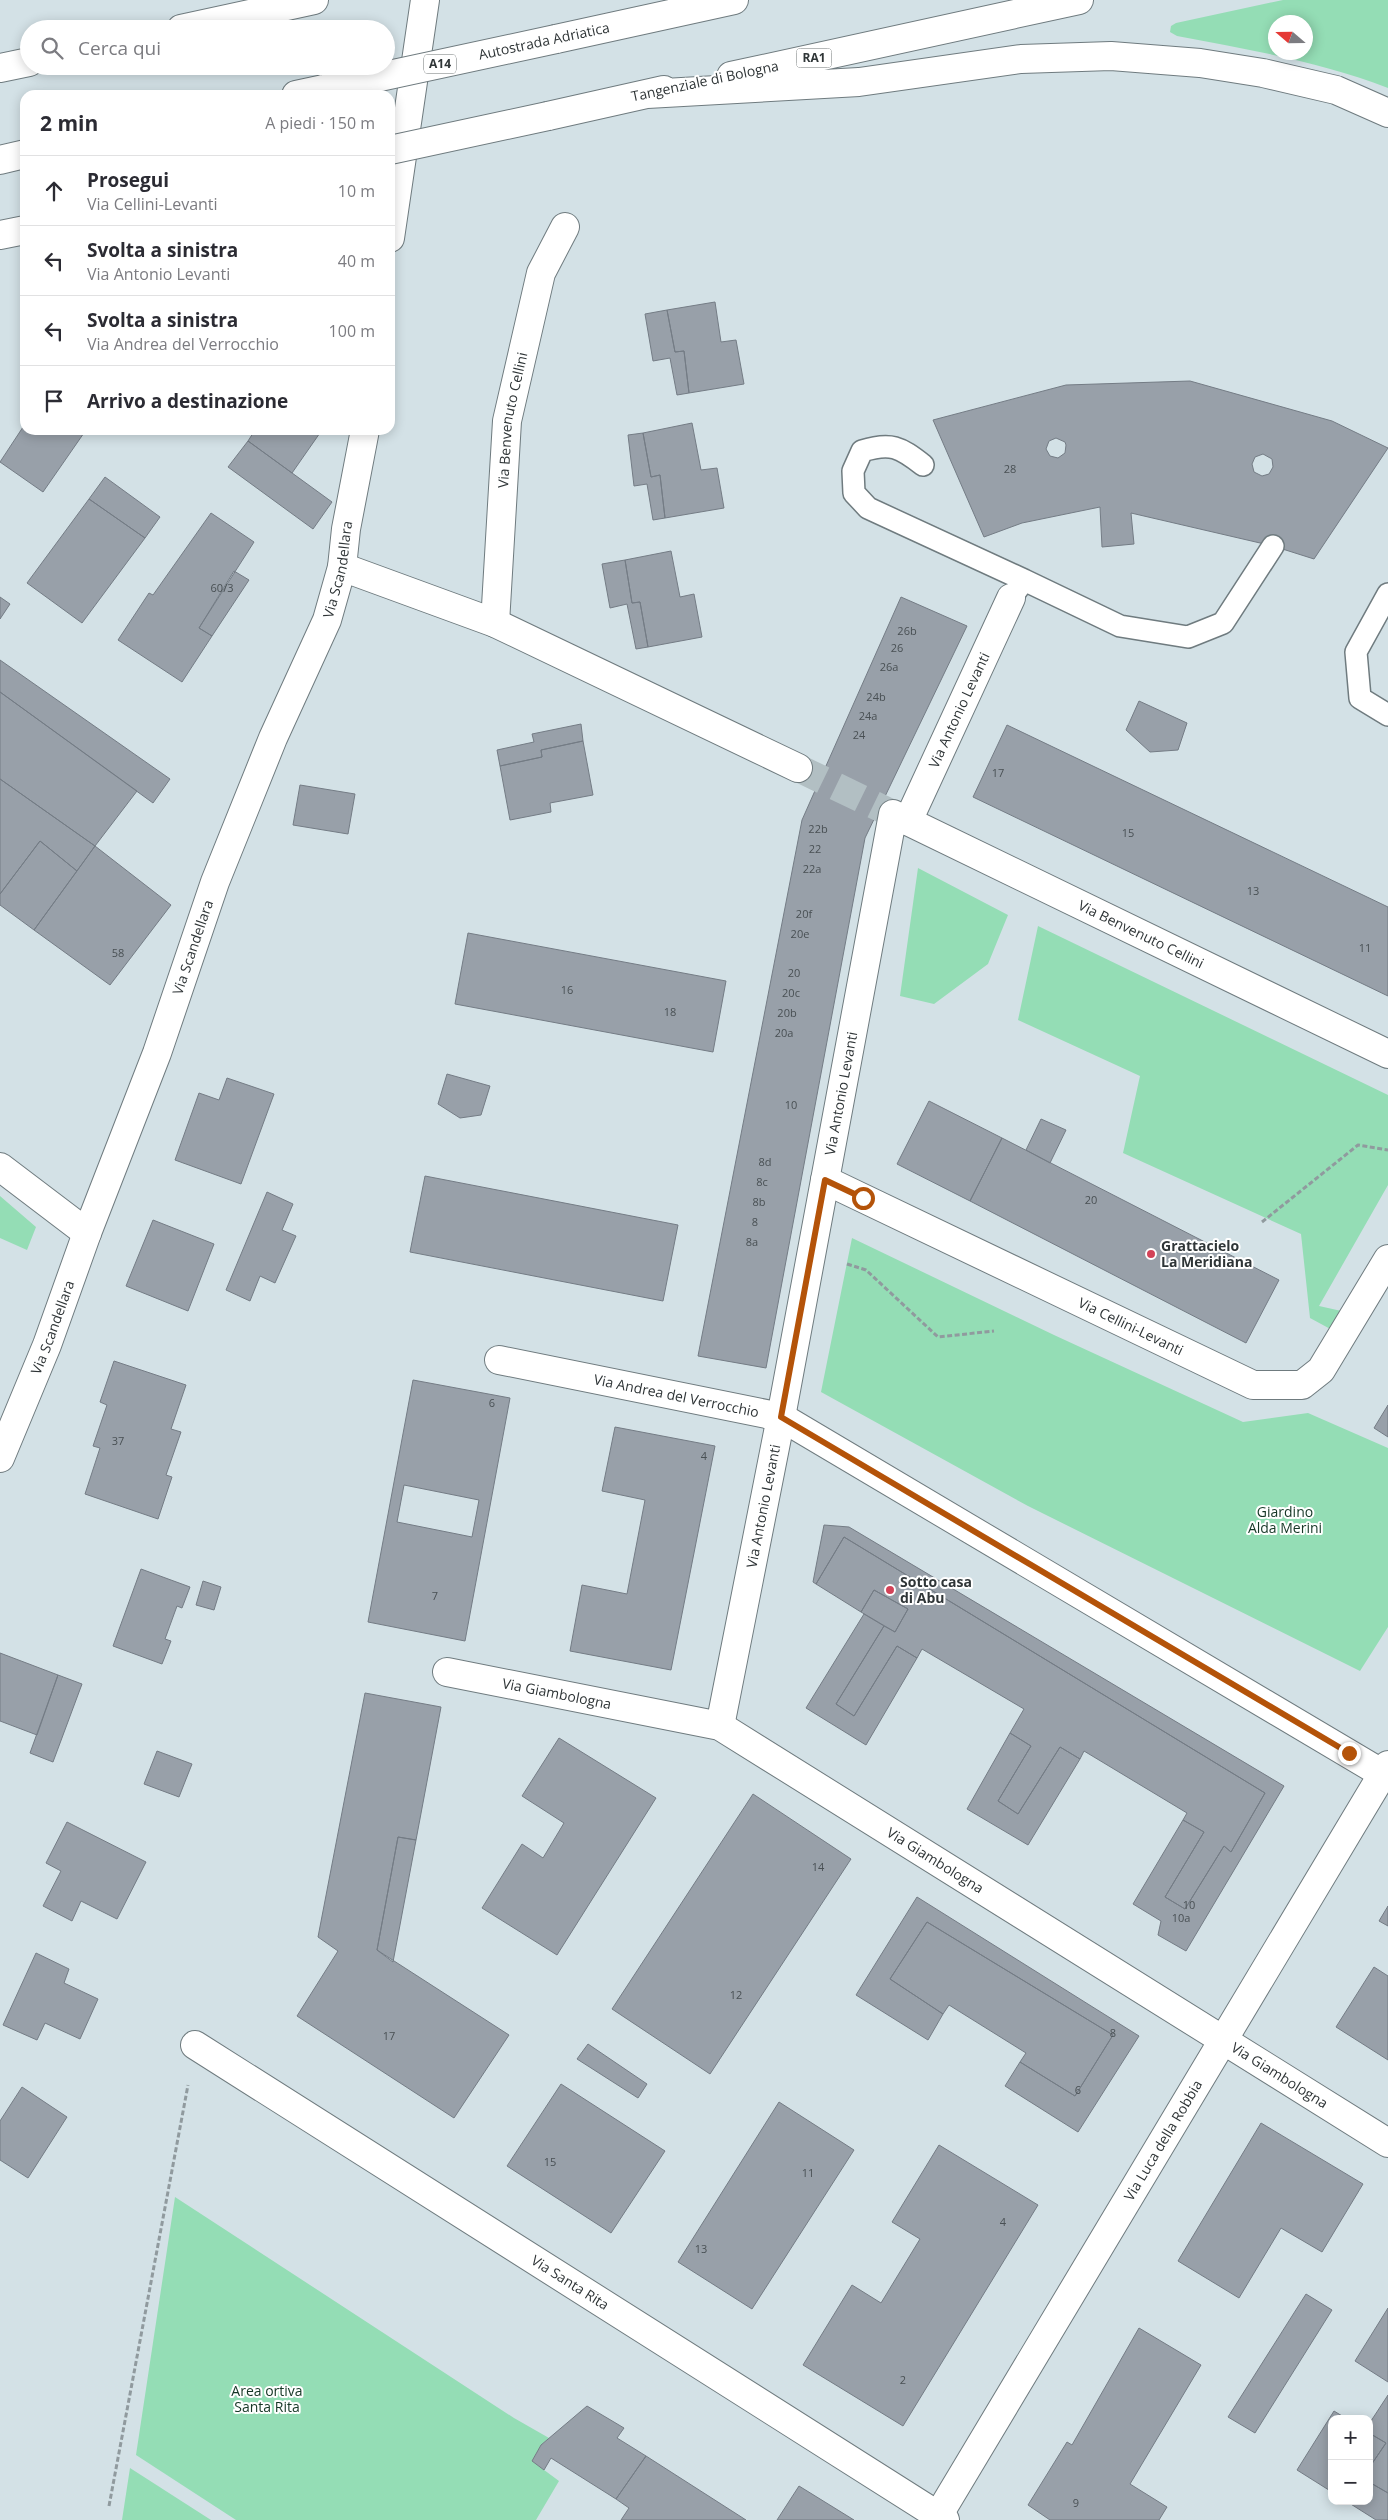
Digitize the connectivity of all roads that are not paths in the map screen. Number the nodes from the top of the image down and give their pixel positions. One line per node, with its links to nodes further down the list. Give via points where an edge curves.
1 (314, 0): 5 (main road)
2 (425, 0): 16 (main road)
3 (734, 0): 8 (main road, Autostrada Adriatica / A14, bridge)
4 (1079, 0): 11 (main road, Tangenziale di Bologna / RA1)
5 (222, 20)
6 (20, 64): 7 (main road)
7 (0, 68)
8 (395, 74)
9 (389, 75): 10 (main road, Autostrada Adriatica / A14, bridge)
10 (319, 90)
11 (647, 94): 12 (main road, via 859,82 1021,59 1111,56 1200,63 1263,73 1336,90); 13 (main road, Tangenziale di Bologna / RA1, bridge)
12 (1388, 113)
13 (395, 149)
14 (20, 155): 15 (main road)
15 (0, 160)
16 (395, 204)
17 (566, 227): 26 (main road, Via Benvenuto Cellini, via 541,273 507,421)
18 (20, 231): 19 (main road)
19 (0, 235)
20 (364, 435): 23 (main road, Via Scandellara)
21 (923, 465): 24 (lane, via 901,448 880,445 862,451 853,471 854,493 868,508)
22 (1273, 546): 24 (lane, via 1223,623 1188,636 1120,626)
23 (342, 567): 26 (main road); 33 (main road, Via Scandellara, via 327,620 273,738 215,882 157,1053)
24 (1018, 589): 29 (main road, Via Antonio Levanti)
25 (1388, 594): 27 (lane, via 1356,652 1360,698)
26 (495, 623): 28 (main road)
27 (1388, 715)
28 (798, 768)
29 (901, 818): 30 (main road, Via Benvenuto Cellini); 32 (main road, Via Antonio Levanti)
30 (1388, 1054)
31 (0, 1166): 33 (main road)
32 (825, 1180): 34 (main road, Via Cellini-Levanti, via 1253,1385 1302,1385 1321,1370); 36 (main road, Via Antonio Levanti)
33 (87, 1233): 37 (main road, Via Scandellara, via 47,1344)
34 (1388, 1260)
35 (499, 1360): 36 (main road, Via Andrea del Verrocchio)
36 (781, 1417): 39 (main road, Via Antonio Levanti); 40 (main road, Via Andrea del Verrocchio)
37 (0, 1458)
38 (447, 1672): 39 (main road, Via Giambologna)
39 (720, 1726): 41 (main road, Via Giambologna)
40 (1386, 1772): 41 (main road, Via Luca della Robbia)
41 (1223, 2040): 43 (main road, Via Giambologna); 44 (main road, Via Luca della Robbia)
42 (195, 2045): 44 (main road, Via Santa Rita)
43 (1388, 2143)
44 (941, 2518)

